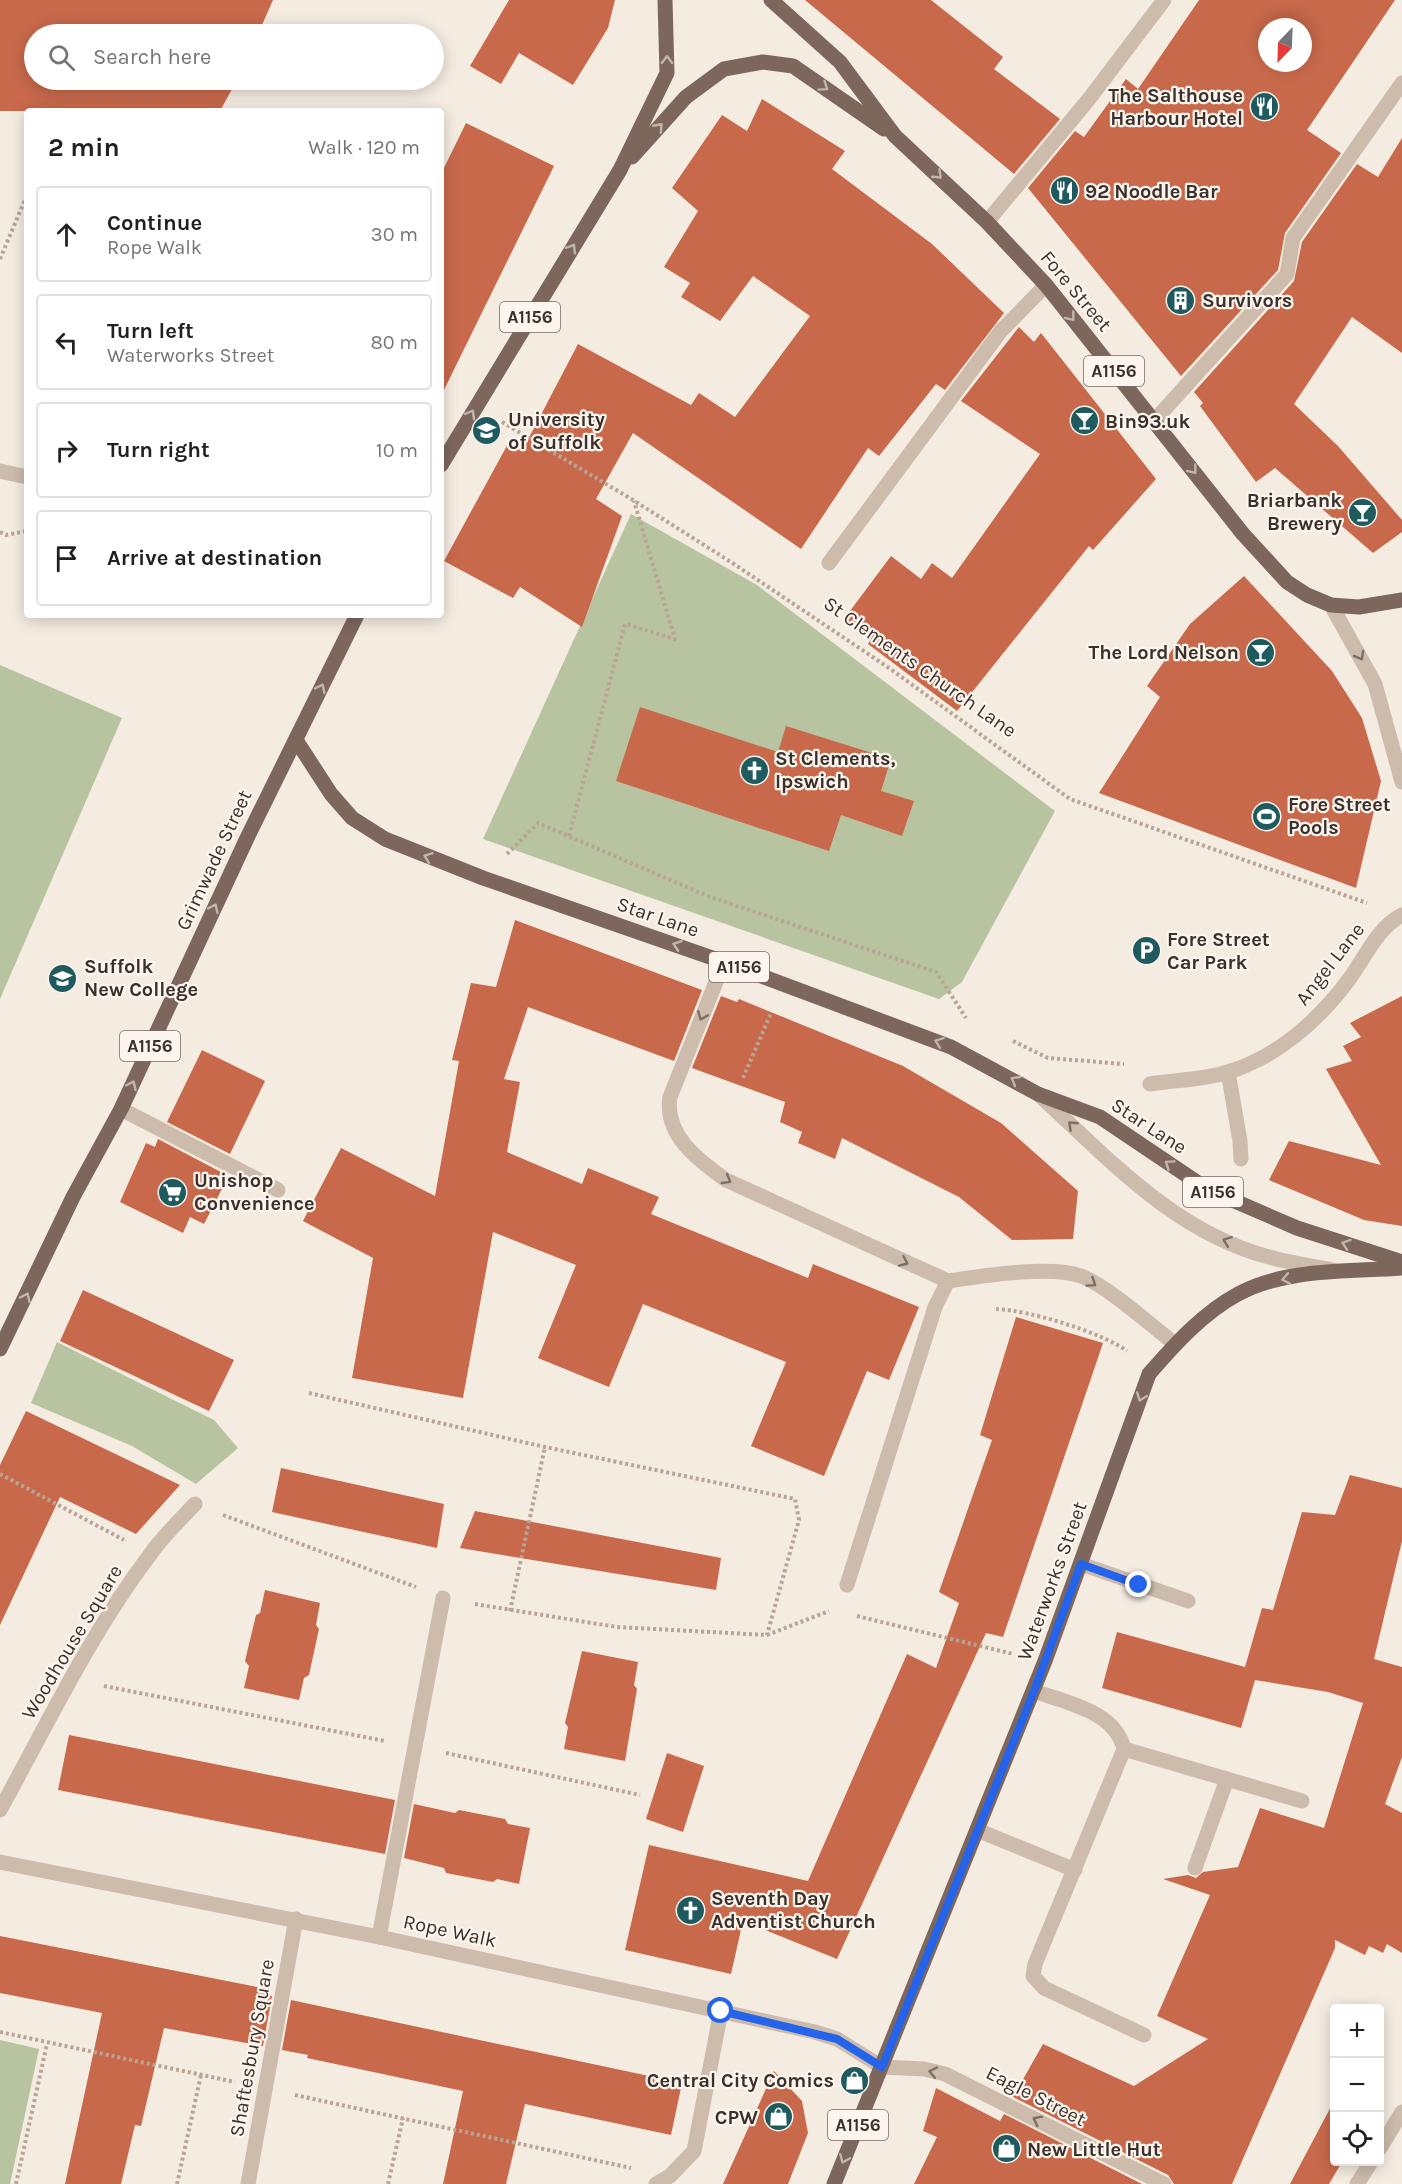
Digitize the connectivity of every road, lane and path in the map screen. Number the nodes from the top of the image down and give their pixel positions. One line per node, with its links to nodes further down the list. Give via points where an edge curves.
1 (665, 0): 6 (main road, A1156, one-way to 1, via 667,73)
2 (771, 0): 5 (main road, Fore Street / A1156, via 840,62)
3 (1164, 0): 8 (street, via 1089,99)
4 (1402, 83): 12 (street, via 1293,238 1287,274)
5 (895, 136): 6 (main road, one-way to 5, via 686,97 724,69 763,62 793,66); 8 (main road, Fore Street / A1156, one-way to 8)
6 (620, 170): 11 (main road, A1156, one-way to 6)
7 (24, 202): 9 (path)
8 (987, 222): 10 (main road, Fore Street / A1156)
9 (0, 259)
10 (1046, 285): 12 (main road, Fore Street / A1156, one-way to 12); 19 (street, St Clements Church Lane, via 1000,332)
11 (475, 407): 13 (main road, A1156, one-way to 11); 16 (path, St Clements Church Lane)
12 (1154, 421): 21 (main road, Fore Street / A1156, one-way to 21, via 1243,534 1287,582)
13 (444, 460)
14 (0, 472): 15 (street)
15 (24, 476)
16 (633, 500): 25 (path, via 675,639 625,624); 27 (path, St Clements Church Lane, via 889,668 1070,799)
17 (0, 532): 18 (path, via 6,535)
18 (24, 532)
19 (829, 563)
20 (1402, 600): 21 (main road, A1156, via 1359,607)
21 (1331, 605): 24 (street, one-way to 24, via 1375,684)
22 (356, 618): 23 (main road, Grimwade Street / A1156, one-way to 22)
23 (296, 740): 29 (main road, Star Lane / A1156, one-way to 23, via 464,871 385,839 352,818 331,794); 37 (main road, Grimwade Street / A1156, one-way to 23)
24 (1402, 782)
25 (568, 836): 26 (path, via 538,824); 31 (path, via 710,897 936,972 966,1018)
26 (505, 856)
27 (1368, 903)
28 (1402, 915): 33 (street, Angel Lane, via 1377,937 1334,1000 1305,1029 1281,1046)
29 (724, 962): 30 (main road, Star Lane / A1156); 43 (street, one-way to 43, via 670,1097 668,1111 682,1141 726,1180)
30 (784, 984): 34 (path); 36 (main road, Star Lane / A1156, one-way to 30, via 951,1047)
31 (976, 1023)
32 (1007, 1038): 35 (path, via 1048,1058 1140,1065)
33 (1228, 1072): 35 (street, Angel Lane); 38 (street)
34 (743, 1078)
35 (1150, 1084)
36 (1038, 1094): 40 (main road, Star Lane / A1156, one-way to 36, via 1297,1228 1207,1189 1100,1117); 42 (street, Star Lane, one-way to 36, via 1268,1257 1189,1223 1130,1179)
37 (121, 1109): 39 (street); 45 (main road, Grimwade Street / A1156, one-way to 37, via 73,1197)
38 (1241, 1159)
39 (278, 1190)
40 (1402, 1262)
41 (1402, 1268): 42 (main road, Waterworks Street / A1156)
42 (1344, 1272): 44 (main road, Waterworks Street / A1156, one-way to 44, via 1292,1277 1239,1293)
43 (948, 1281): 44 (street, one-way to 44, via 1063,1272 1084,1277); 52 (street, via 936,1307)
44 (1174, 1344): 51 (main road, Waterworks Street / A1156, one-way to 51, via 1149,1374)
45 (0, 1349)
46 (309, 1393): 47 (path)
47 (545, 1447): 56 (path); 58 (path, via 795,1499 799,1520)
48 (0, 1474): 50 (path)
49 (195, 1504): 50 (street, Woodhouse Square); 53 (path)
50 (150, 1554): 60 (street, Woodhouse Square)
51 (1081, 1564): 54 (street); 61 (main road, Waterworks Street / A1156)
52 (847, 1585)
53 (443, 1598): 56 (path); 62 (street)
54 (1188, 1601)
55 (831, 1610): 58 (path)
56 (510, 1611): 58 (path, via 618,1627)
57 (854, 1616): 59 (path)
58 (767, 1635)
59 (1017, 1655)
60 (71, 1679): 62 (path); 67 (street, Woodhouse Square)
61 (1034, 1691): 63 (street, via 1104,1718 1121,1736); 68 (main road, Waterworks Street / A1156)
62 (417, 1747): 65 (path); 73 (street)
63 (1124, 1749): 64 (street); 71 (street)
64 (1227, 1779): 66 (street); 70 (street)
65 (640, 1795)
66 (1302, 1801)
67 (0, 1810)
68 (977, 1830): 71 (street); 78 (main road, Waterworks Street / A1156)
69 (0, 1862): 72 (street, Rope Walk)
70 (1195, 1868)
71 (1075, 1870): 76 (street, via 1033,1976 1044,1988)
72 (296, 1919): 73 (street, Rope Walk); 80 (street, Shaftesbury Square)
73 (379, 1937): 74 (street, Rope Walk)
74 (721, 2011): 78 (street, Rope Walk, via 837,2039); 85 (street, via 694,2151)
75 (0, 2032): 77 (path)
76 (1144, 2035)
77 (47, 2044): 79 (path); 86 (path)
78 (882, 2067): 91 (main road, A1156, one-way to 91); 92 (street, Eagle Street, one-way to 78, via 945,2074)
79 (201, 2075): 80 (path); 87 (path)
80 (267, 2089): 82 (path); 88 (street, Shaftesbury Square)
81 (1402, 2112): 83 (street)
82 (403, 2118): 85 (path); 89 (path)
83 (1384, 2141)
84 (1368, 2166): 93 (street)
85 (670, 2176): 90 (street)
86 (16, 2184)
87 (177, 2184)
88 (248, 2184)
89 (388, 2184)
90 (656, 2184)
91 (834, 2184)
92 (1164, 2184)
93 (1357, 2184)

